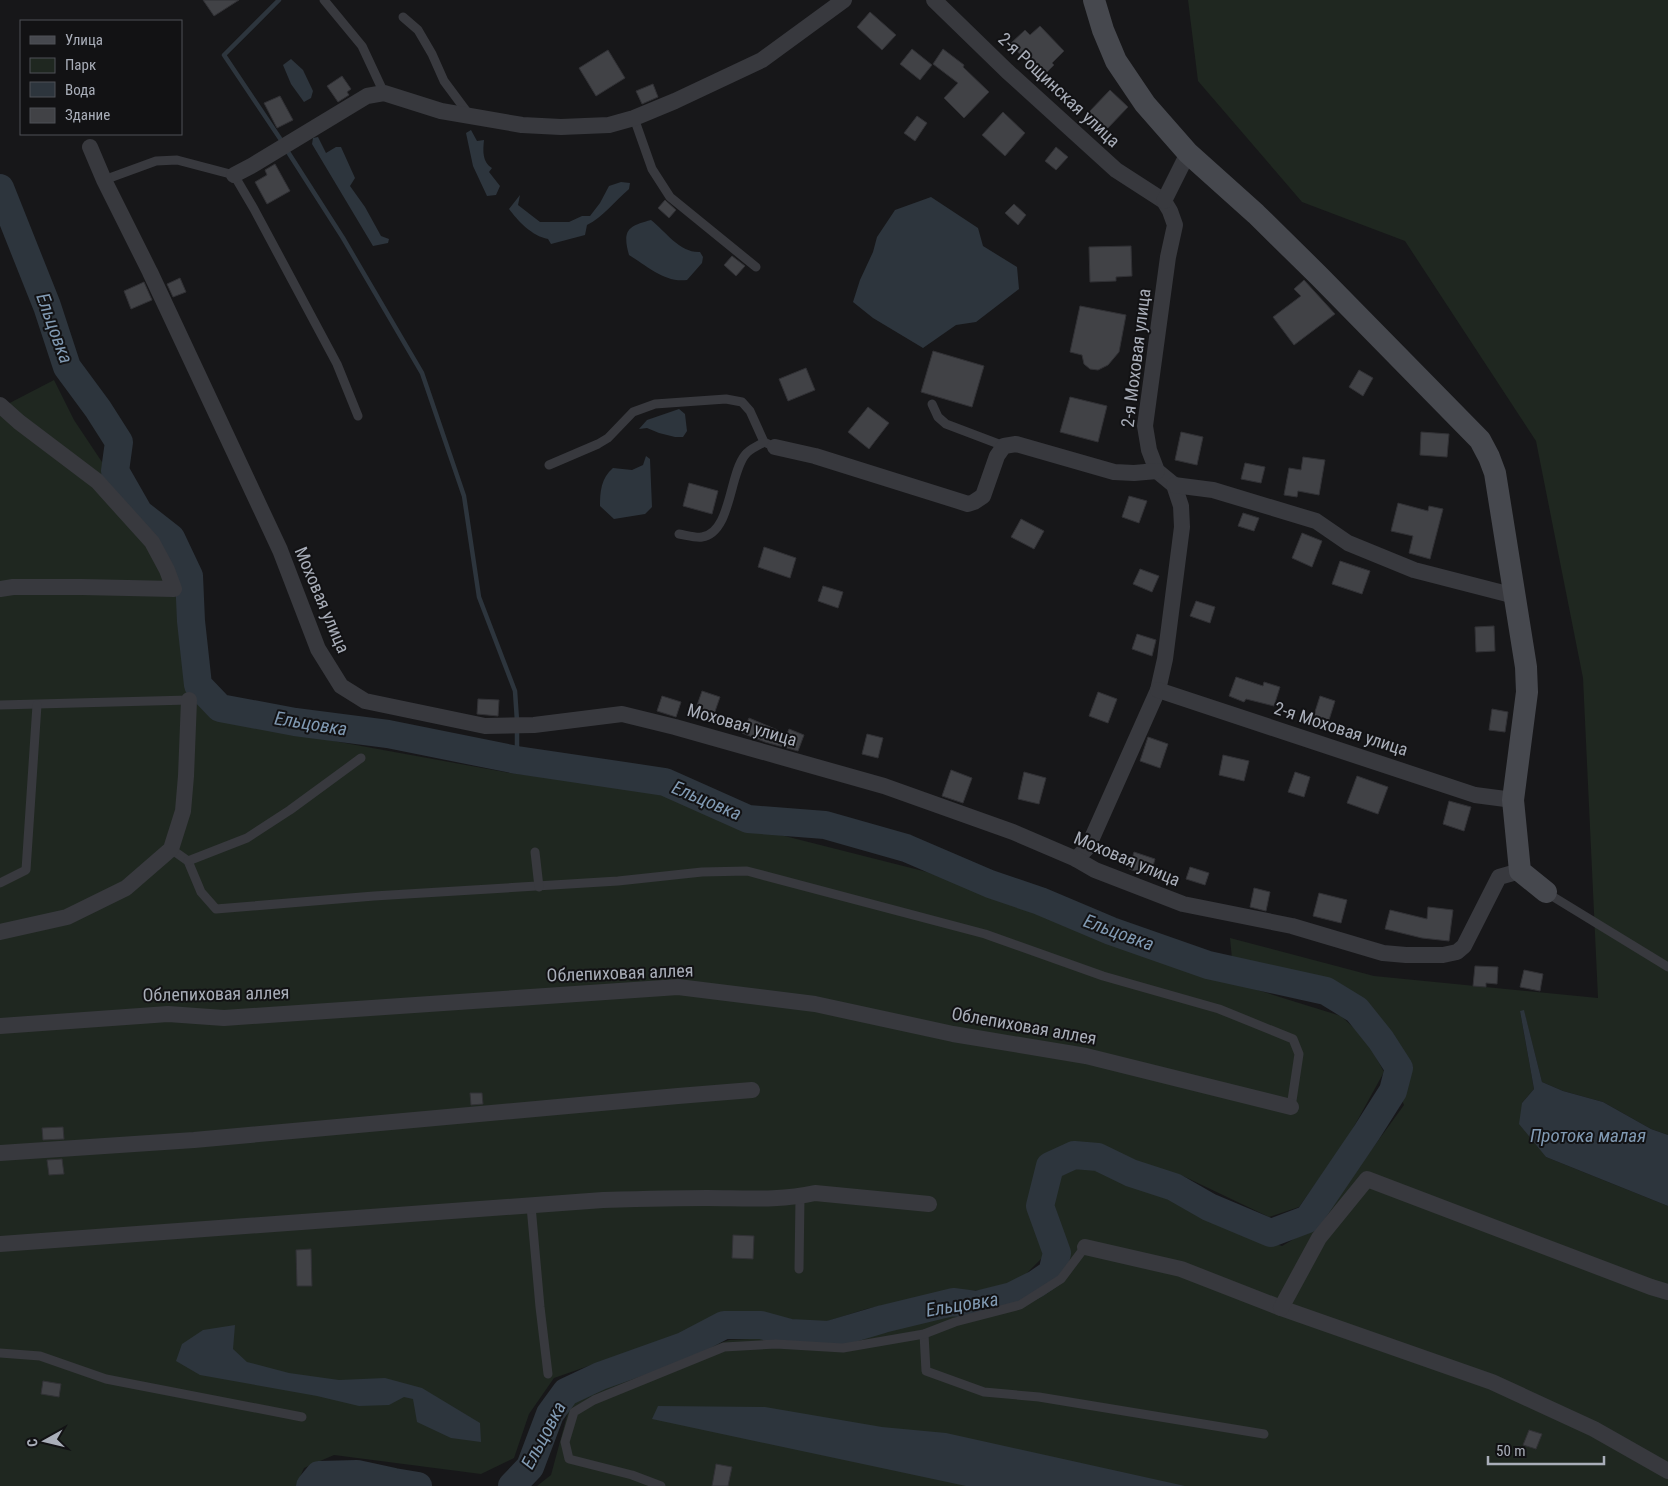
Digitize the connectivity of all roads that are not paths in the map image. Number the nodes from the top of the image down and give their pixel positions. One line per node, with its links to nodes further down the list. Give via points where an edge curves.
1 (324, 0): 6 (lane, via 362,46)
2 (844, 0): 8 (street, via 762,60)
3 (934, 0): 13 (street, 2-я Рощинская улица, via 1116,170)
4 (1094, 0): 10 (street, via 1116,61 1144,104)
5 (403, 17): 7 (lane, via 418,30 444,81)
6 (384, 93): 7 (street, via 441,111); 11 (street, via 367,96)
7 (470, 116): 8 (street, via 522,125 561,127 609,125)
8 (634, 118): 14 (lane, via 652,169 670,197)
9 (90, 146): 12 (street, Моховая улица)
10 (1188, 153): 13 (street); 25 (street, via 1256,214 1480,440 1495,473)
11 (234, 175): 12 (lane, via 177,160 156,161); 17 (lane, via 337,364)
12 (104, 180): 34 (street, Моховая улица, via 280,550 318,649 341,686 365,701 485,726 534,725 622,714 884,786)
13 (1164, 201): 21 (street, 2-я Моховая улица, via 1175,225 1145,426 1148,450)
14 (756, 267)
15 (932, 404): 19 (lane, via 938,417 946,424)
16 (0, 405): 24 (street, via 97,481 152,542 174,589)
17 (358, 416)
18 (770, 444): 19 (street, via 968,504 982,496); 20 (lane, via 742,402 726,399 655,404 634,412 598,444); 23 (lane, via 746,454 737,470 720,524 710,535 700,538)
19 (1004, 446): 21 (street, via 1016,444 1114,472)
20 (549, 465)
21 (1157, 471): 22 (street, 2-я Моховая улица)
22 (1174, 485): 25 (street, via 1213,490 1316,521 1348,543 1414,570); 26 (street, via 1181,506 1182,527)
23 (679, 534)
24 (0, 589)
25 (1515, 596): 31 (street, via 1527,692)
26 (1158, 690): 31 (street, 2-я Моховая улица, via 1475,795); 34 (street, via 1088,847)
27 (189, 700): 29 (lane); 32 (street, via 183,811)
28 (0, 705): 29 (lane)
29 (37, 705): 37 (lane, via 26,870)
30 (361, 758): 35 (lane, via 247,838)
31 (1513, 800): 36 (street)
32 (171, 849): 35 (lane); 40 (street, via 126,888 67,917)
33 (535, 852): 38 (lane)
34 (1076, 859): 36 (street, Моховая улица, via 1095,870 1183,904 1292,926 1383,953 1406,955 1457,952 1464,946 1499,877)
35 (188, 861): 38 (lane, via 201,892 216,909)
36 (1520, 871): 39 (street)
37 (0, 883)
38 (539, 886): 44 (lane, via 747,870 985,934 1103,976 1219,1010 1293,1039 1299,1054)
39 (1546, 892): 41 (lane)
40 (0, 932)
41 (1668, 967)
42 (0, 1026): 44 (street, Облепиховая аллея, via 168,1014 224,1018 678,987 815,1004 954,1034 1086,1056)
43 (752, 1090): 45 (street, via 194,1140)
44 (1290, 1108)
45 (0, 1154)
46 (800, 1197): 47 (street, via 815,1194); 48 (street, via 603,1200); 51 (lane)
47 (929, 1204)
48 (531, 1206): 49 (street); 56 (lane)
49 (0, 1244)
50 (1085, 1247): 53 (street, via 1181,1270); 54 (lane, via 1061,1279 1020,1305 955,1322)
51 (799, 1269)
52 (1668, 1292): 53 (street, via 1367,1179 1319,1238)
53 (1281, 1308): 59 (street, via 1492,1382 1594,1429)
54 (924, 1334): 58 (lane, via 926,1371 984,1392 1039,1397); 60 (lane, via 843,1348 776,1344 724,1347 594,1400 574,1412 565,1442 569,1460 632,1475)
55 (0, 1353): 57 (lane, via 40,1356 106,1379)
56 (548, 1374)
57 (302, 1418)
58 (1264, 1434)
59 (1668, 1471)
60 (661, 1486)

